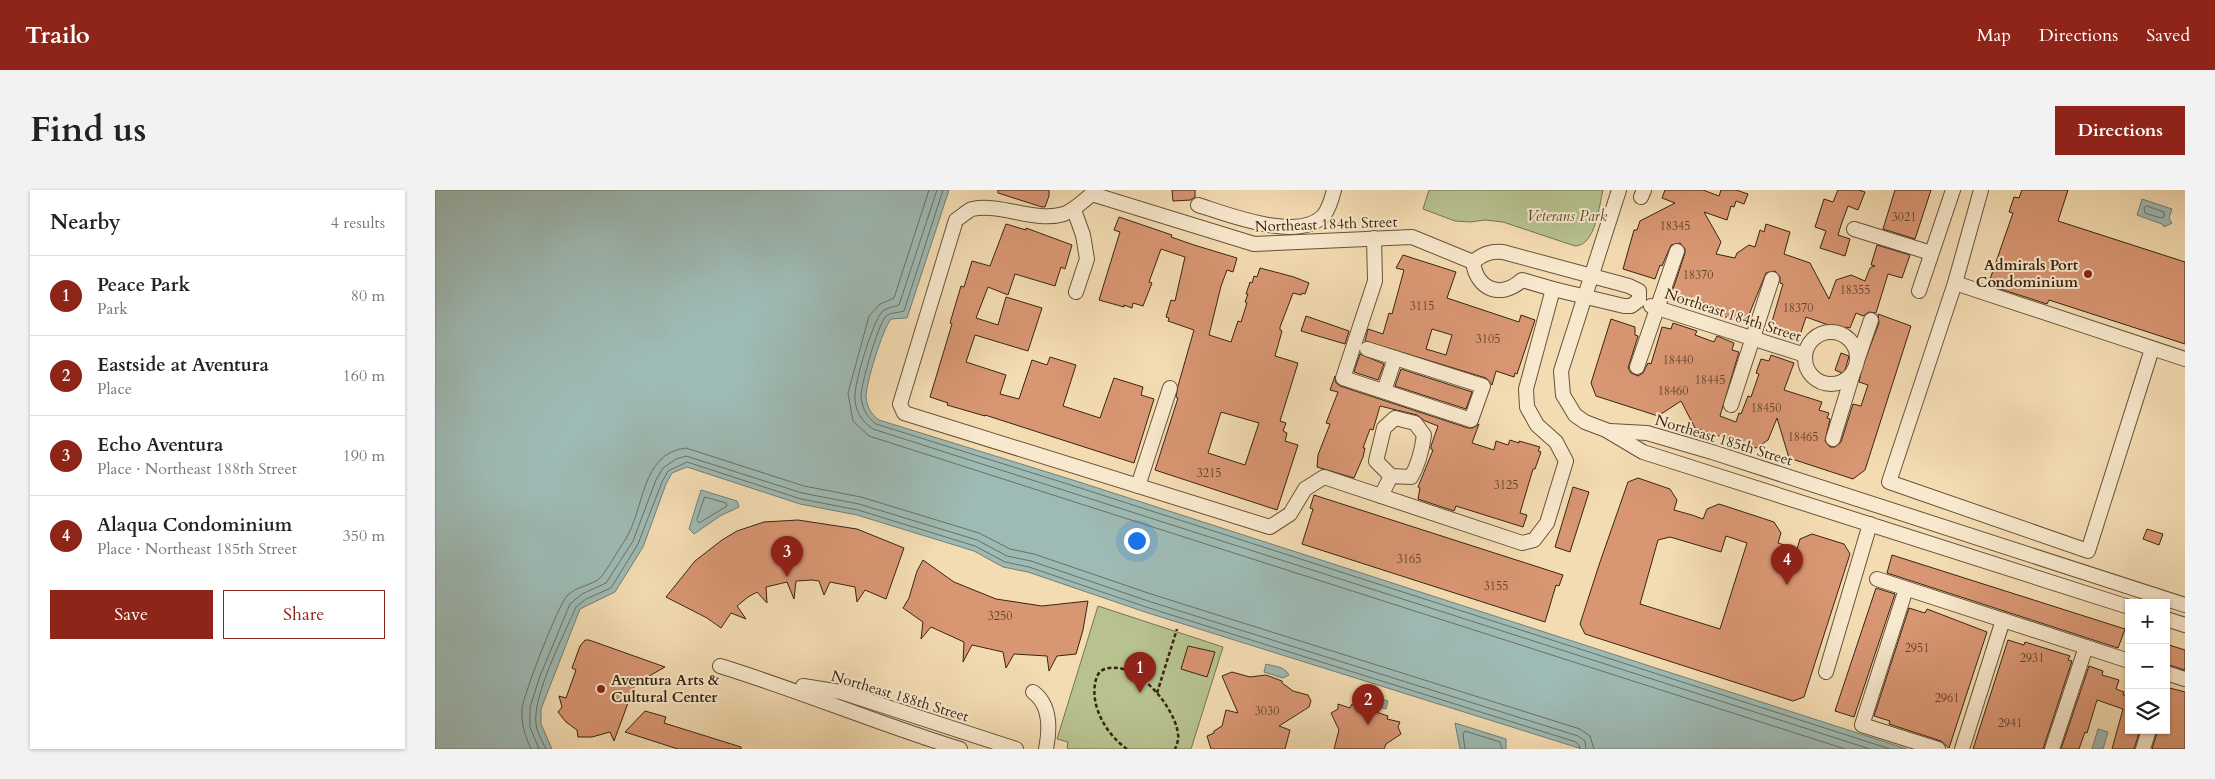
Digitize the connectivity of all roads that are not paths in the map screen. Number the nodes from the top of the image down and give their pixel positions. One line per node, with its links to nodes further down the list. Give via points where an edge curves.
1 (1334, 190): 5 (street, via 1325,214 1317,220 1293,226 1258,223)
2 (1619, 190): 12 (street)
3 (1953, 190): 10 (street)
4 (1981, 190): 14 (street)
5 (1198, 205)
6 (1074, 210): 8 (street, Northeast 184th Street, via 1092,194 1254,244); 17 (street, via 1083,234 1087,259); 37 (street, via 1045,216 997,208 971,210 956,220 900,404 904,413)
7 (1854, 229): 10 (street)
8 (1373, 238): 11 (street, Northeast 184th Street, via 1412,238); 30 (street, via 1375,281 1343,378)
9 (1677, 252): 19 (street)
10 (1931, 253): 16 (street)
11 (1473, 262): 12 (street, Northeast 184th Street, via 1481,255 1503,252); 15 (street, Northeast 184th Street, via 1479,281 1487,287 1506,290 1522,280)
12 (1592, 276): 18 (street); 19 (street, Northeast 184th Street, via 1635,288)
13 (1772, 279): 21 (street)
14 (1955, 283): 23 (street); 40 (street, via 1889,482)
15 (1553, 289): 18 (street, Northeast 184th Street); 38 (street, via 1526,389 1527,407 1537,425 1556,442 1566,461 1547,523 1534,540 1522,543)
16 (1919, 291)
17 (1076, 292)
18 (1586, 296): 19 (street, Northeast 184th Street, via 1624,306); 32 (street, via 1563,365 1561,389 1575,415)
19 (1648, 304): 21 (street, Northeast 184th Street); 28 (street)
20 (1871, 320): 27 (street)
21 (1753, 338): 24 (street, Northeast 184th Street); 31 (street)
22 (1367, 349): 25 (street)
23 (2152, 349): 26 (street); 40 (street)
24 (1805, 355): 27 (street, via 1809,370 1820,381 1836,383 1844,380); 27 (street, via 1815,338 1834,332 1852,342 1857,355)
25 (1395, 358): 30 (street); 30 (street, via 1483,386 1471,420)
26 (2185, 359)
27 (1855, 365): 33 (street)
28 (1637, 367)
29 (1170, 388): 37 (street)
30 (1384, 391)
31 (1731, 405)
32 (1606, 430): 34 (street, Northeast 185th Street, via 1647,433); 35 (street, via 1643,452)
33 (1833, 439)
34 (1713, 452): 35 (street); 41 (street, Northeast 185th Street)
35 (1706, 471): 39 (street)
36 (1391, 476): 38 (street)
37 (1138, 486): 38 (street, via 1270,527 1290,514 1305,489 1323,478)
38 (1381, 496)
39 (1870, 524): 46 (street); 53 (street)
40 (2088, 550): 41 (street)
41 (2080, 571): 44 (street, Northeast 185th Street)
42 (1877, 579): 43 (street)
43 (1906, 589): 47 (street); 66 (street, via 1862,725)
44 (2150, 598): 45 (street, Northeast 185th Street)
45 (2185, 605)
46 (2125, 606)
47 (2003, 620): 50 (street); 67 (street)
48 (2170, 620): 49 (street)
49 (2185, 625)
50 (2086, 647): 51 (street); 68 (street)
51 (2125, 660)
52 (719, 666): 56 (street, Northeast 188th Street)
53 (1826, 672)
54 (2170, 674): 55 (street)
55 (2185, 679)
56 (773, 682): 58 (street, Northeast 188th Street); 60 (street, Northeast 188th Street)
57 (1033, 692): 65 (street, via 1048,714)
58 (857, 697): 59 (street, Northeast 188th Street); 60 (street)
59 (911, 714): 61 (street, via 895,721); 64 (street, Northeast 188th Street)
60 (863, 715): 61 (street, Northeast 188th Street)
61 (891, 727): 63 (street, Northeast 188th Street)
62 (2148, 734): 69 (street)
63 (960, 749)
64 (1016, 749)
65 (1046, 749)
66 (1938, 749)
67 (1962, 749)
68 (2053, 749)
69 (2143, 749)

